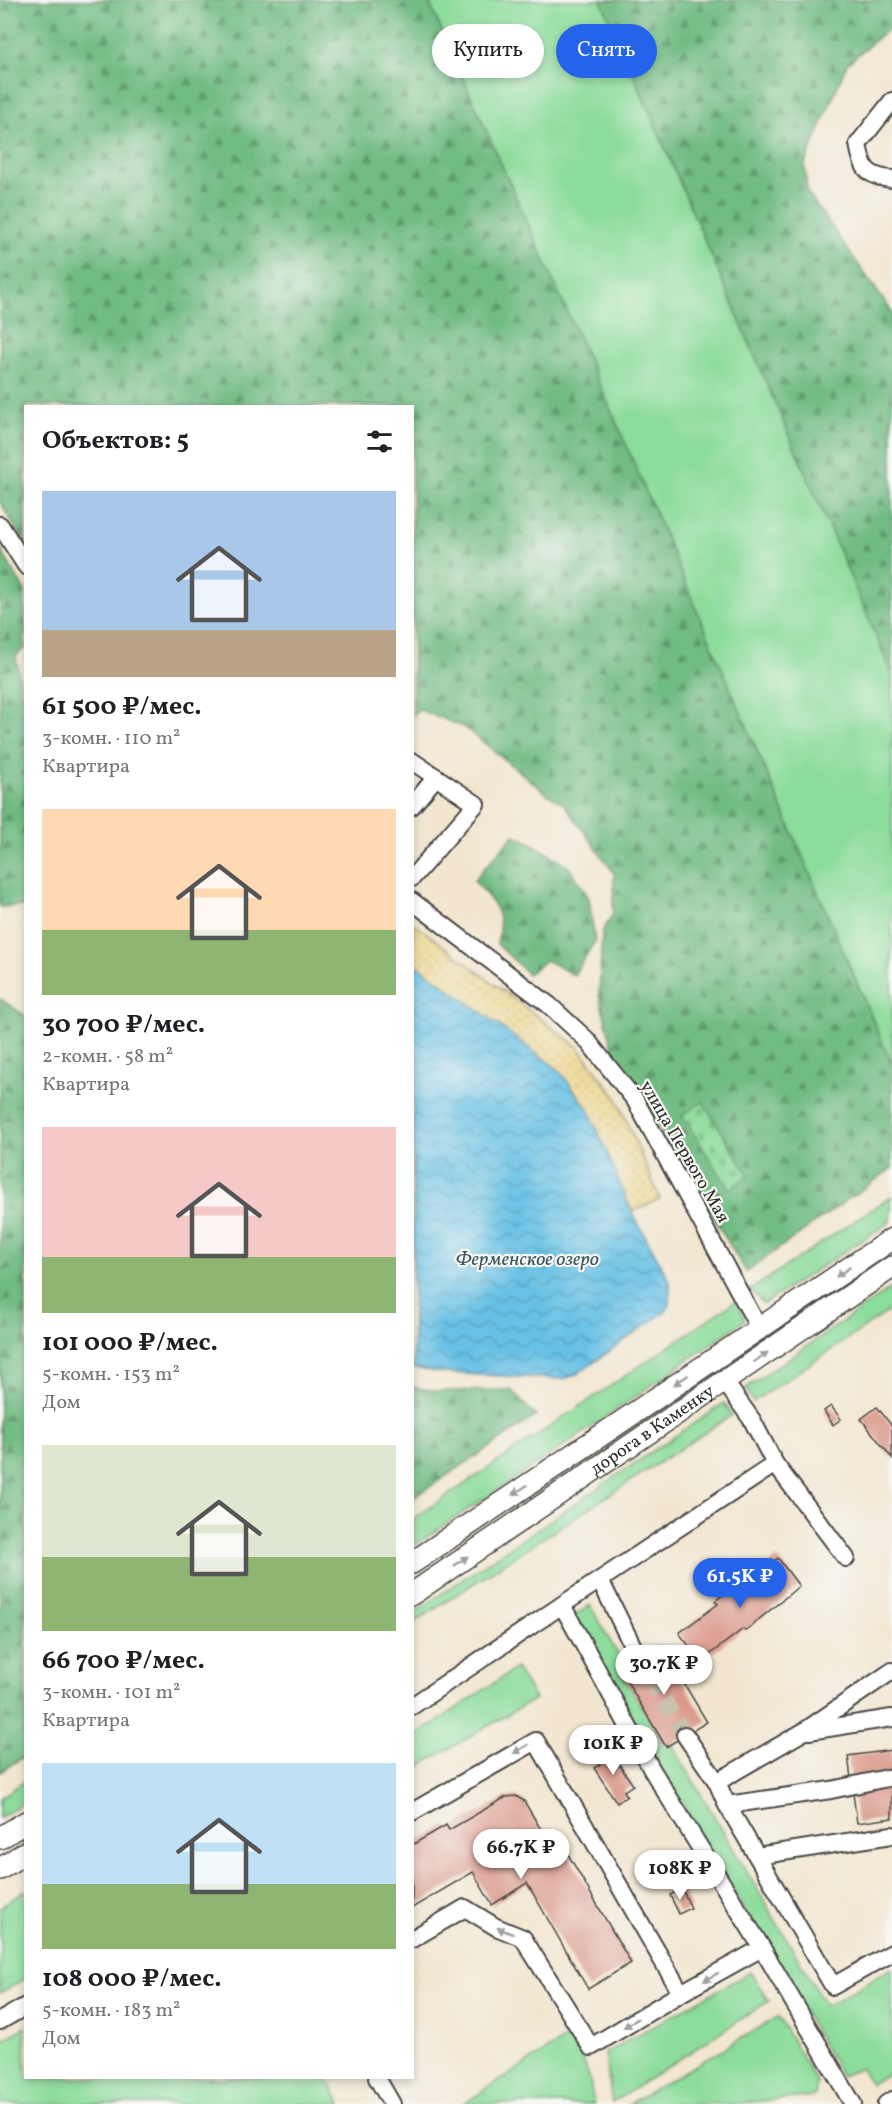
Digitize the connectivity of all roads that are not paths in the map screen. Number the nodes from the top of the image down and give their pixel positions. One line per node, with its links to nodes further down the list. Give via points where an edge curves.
1 (892, 101): 2 (street, via 858,144 862,164 877,178)
2 (892, 179)
3 (0, 525): 4 (street)
4 (24, 563)
5 (414, 762): 6 (street)
6 (436, 777): 7 (street); 8 (street, via 476,804)
7 (414, 804)
8 (419, 858): 9 (street)
9 (414, 872)
10 (414, 903): 13 (street, улица Первого Мая, via 549,1005 586,1039 635,1100)
11 (892, 1239): 13 (main road, дорога в Каменку, one-way to 13)
12 (892, 1267): 14 (main road, дорога в Каменку, one-way to 12)
13 (759, 1328): 17 (main road, дорога в Каменку, one-way to 17)
14 (725, 1382): 15 (street, via 752,1420); 19 (main road, дорога в Каменку, one-way to 14)
15 (775, 1464): 16 (street); 18 (street)
16 (846, 1558)
17 (414, 1562)
18 (600, 1580): 20 (street); 21 (street)
19 (414, 1593)
20 (562, 1605): 23 (street); 38 (street, via 652,1770)
21 (639, 1659)
22 (892, 1671): 25 (street)
23 (414, 1705)
24 (892, 1719): 25 (street)
25 (803, 1732): 28 (street)
26 (685, 1735): 28 (street)
27 (892, 1777): 29 (street)
28 (717, 1782): 29 (street)
29 (727, 1805): 35 (street)
30 (414, 1811): 40 (street, one-way to 30, via 536,1741)
31 (24, 1823): 33 (main road)
32 (892, 1835): 35 (street)
33 (0, 1838)
34 (24, 1853): 36 (main road)
35 (757, 1856): 39 (street, via 834,1986)
36 (0, 1869)
37 (414, 1938): 40 (street, one-way to 37, via 591,2047 523,1938 465,1908)
38 (762, 1948): 40 (street, one-way to 40); 46 (street)
39 (892, 1953)
40 (681, 1993)
41 (24, 2007): 42 (street)
42 (0, 2021)
43 (378, 2079): 45 (street)
44 (892, 2100): 47 (street)
45 (392, 2104)
46 (853, 2104)
47 (886, 2104)

